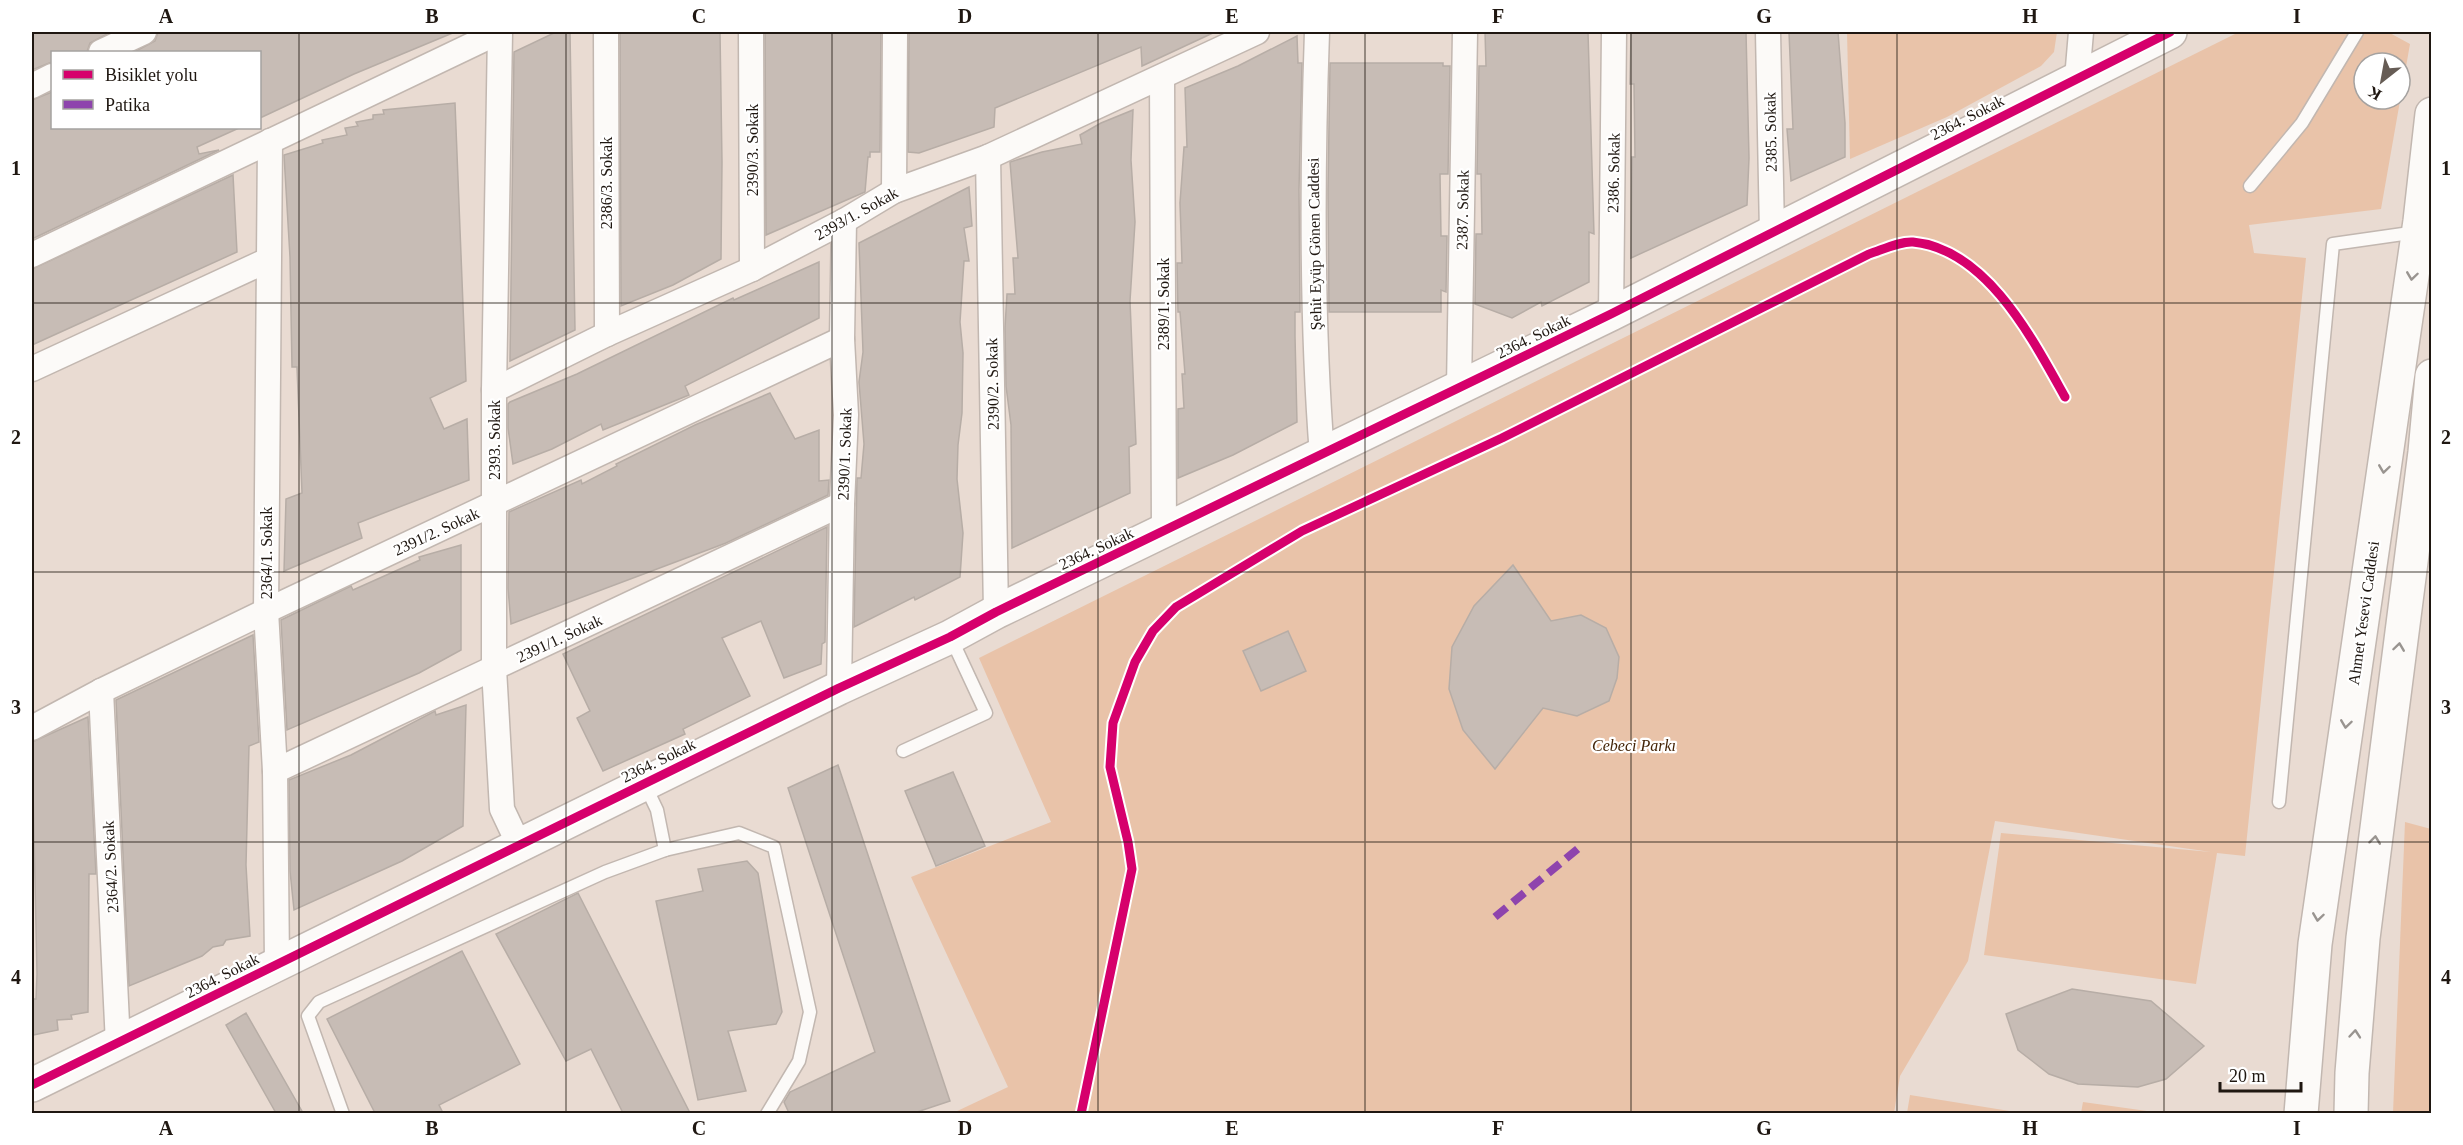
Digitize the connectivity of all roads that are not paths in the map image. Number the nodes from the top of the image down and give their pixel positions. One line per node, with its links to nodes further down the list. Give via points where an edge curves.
1 (144, 32): 14 (street)
2 (499, 32): 20 (street); 36 (street, 2393. Sokak)
3 (606, 32): 31 (street, 2386/3. Sokak)
4 (751, 32): 29 (street, 2390/3. Sokak)
5 (895, 32): 23 (street)
6 (1257, 32): 16 (street, 2393/1. Sokak)
7 (1317, 32): 37 (street, Şehit Eyüp Gönen Caddesi, via 1312,156 1315,370)
8 (1466, 32): 35 (street, 2387. Sokak)
9 (1614, 32): 30 (street, 2386. Sokak)
10 (1768, 32): 26 (street, 2385. Sokak)
11 (2081, 32): 17 (street)
12 (2170, 32): 17 (street, 2364. Sokak)
13 (2357, 32): 22 (lane, via 2302,123)
14 (103, 51)
15 (51, 76): 18 (street)
16 (1162, 77): 21 (street, 2393/1. Sokak); 40 (street, 2389/1. Sokak)
17 (2077, 79): 26 (street, 2364. Sokak)
18 (32, 86)
19 (2432, 114): 25 (street, Ahmet Yesevi Caddesi)
20 (270, 141): 27 (street); 28 (street, 2364/1. Sokak)
21 (988, 157): 23 (street, 2393/1. Sokak); 42 (street, 2390/2. Sokak)
22 (2250, 186)
23 (894, 190): 24 (street, 2393/1. Sokak)
24 (844, 221): 29 (street, 2393/1. Sokak); 32 (street, 2390/1. Sokak)
25 (2418, 232): 51 (lane, via 2333,244); 59 (street, Ahmet Yesevi Caddesi, one-way to 59, via 2315,944)
26 (1772, 233): 30 (street, 2364. Sokak)
27 (32, 255)
28 (268, 260): 33 (street); 41 (street, 2364/1. Sokak)
29 (752, 268): 31 (street, 2393/1. Sokak)
30 (1611, 314): 35 (street, 2364. Sokak)
31 (606, 334): 36 (street, 2393/1. Sokak)
32 (842, 339): 38 (street, 2391/2. Sokak); 39 (street, 2390/1. Sokak, via 846,416)
33 (32, 369)
34 (2432, 376): 60 (street, one-way to 34, via 2364,938)
35 (1460, 388): 37 (street, 2364. Sokak)
36 (494, 390): 38 (street, 2393. Sokak)
37 (1322, 455): 40 (street, 2364. Sokak)
38 (494, 503): 41 (street, 2391/2. Sokak); 44 (street, 2393. Sokak)
39 (842, 504): 44 (street, 2391/1. Sokak); 45 (street, 2390/1. Sokak)
40 (1164, 532): 42 (street, 2364. Sokak)
41 (266, 611): 46 (street, 2391/2. Sokak); 49 (street, 2364/1. Sokak)
42 (996, 612): 43 (street, 2364. Sokak)
43 (950, 637): 45 (street, 2364. Sokak); 48 (lane, via 986,713)
44 (494, 669): 49 (street, 2391/1. Sokak); 52 (street, 2393. Sokak, via 502,809)
45 (839, 688): 50 (street, 2364. Sokak)
46 (101, 691): 47 (street, 2391/2. Sokak); 55 (street, 2364/2. Sokak)
47 (32, 728)
48 (903, 751)
49 (275, 771): 54 (street, 2364/1. Sokak)
50 (644, 784): 52 (street, 2364. Sokak); 53 (lane, via 657,810)
51 (2279, 802)
52 (519, 845): 54 (street, 2364. Sokak)
53 (665, 850): 57 (lane, via 605,872 319,1002 308,1016); 58 (lane, via 739,833 774,847 810,1012 799,1061)
54 (277, 964): 55 (street, 2364. Sokak)
55 (118, 1044): 56 (street, 2364. Sokak)
56 (32, 1085)
57 (343, 1113)
58 (766, 1113)
59 (2301, 1113)
60 (2351, 1113)

